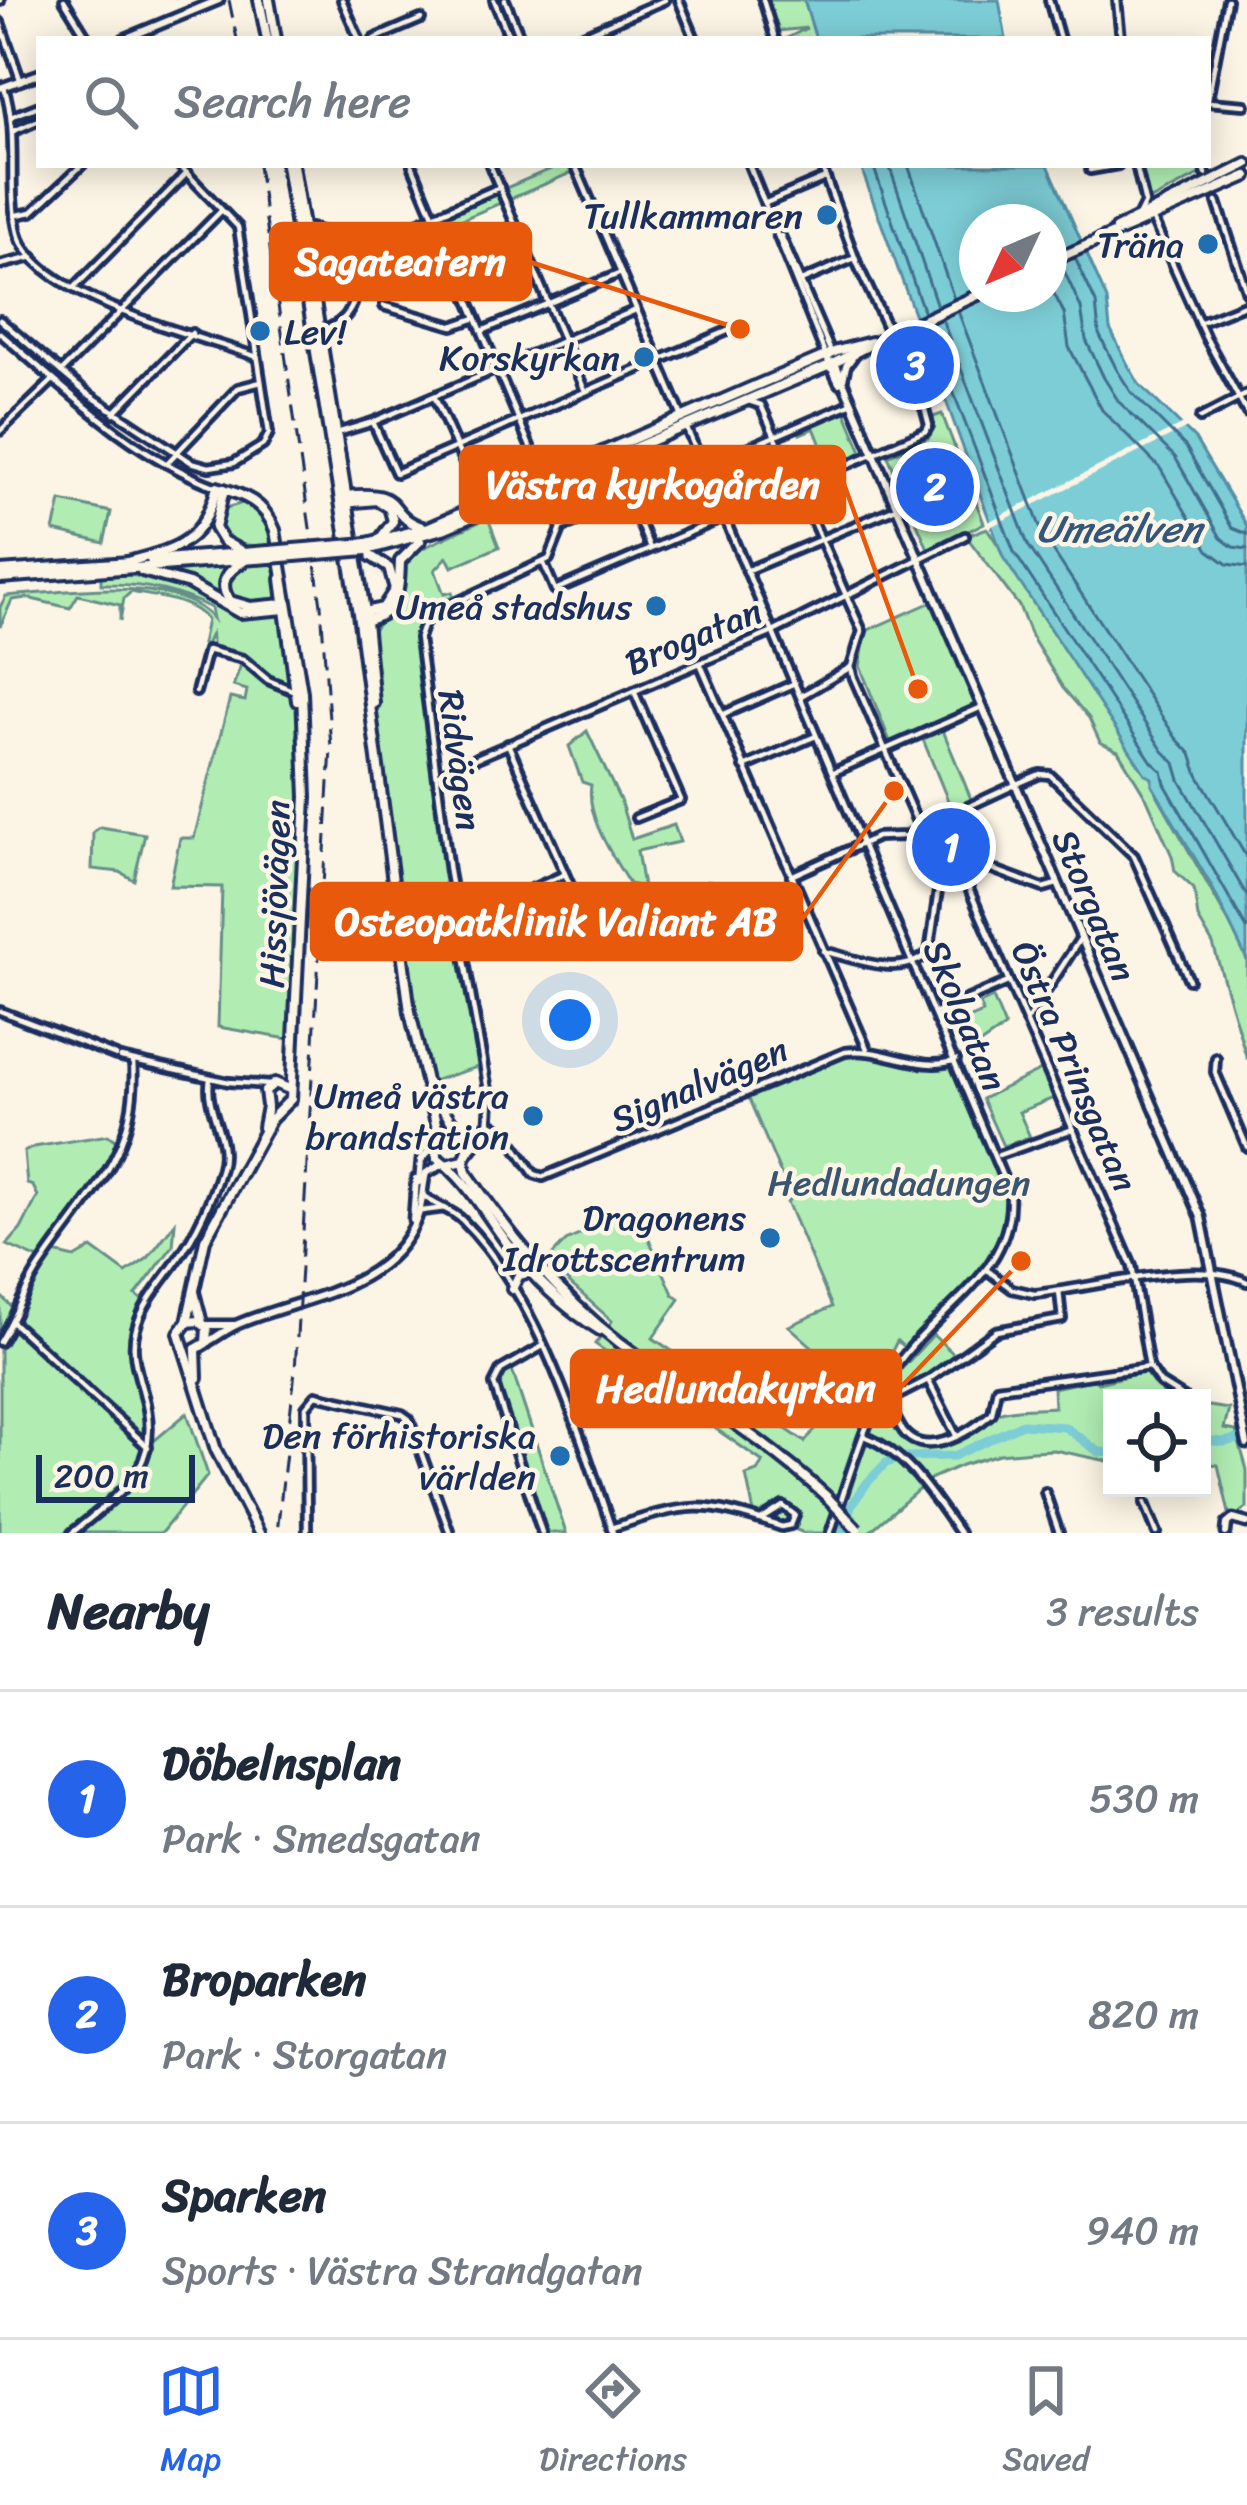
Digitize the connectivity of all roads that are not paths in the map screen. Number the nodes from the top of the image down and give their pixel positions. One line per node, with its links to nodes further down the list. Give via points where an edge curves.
1 (64, 0): 19 (street)
2 (219, 0): 15 (street)
3 (247, 0): 17 (main road)
4 (260, 0): 17 (main road)
5 (269, 0): 22 (main road)
6 (342, 0): 23 (street)
7 (494, 0): 25 (street)
8 (505, 0): 26 (street)
9 (665, 0): 27 (street)
10 (679, 0): 28 (street)
11 (763, 0): 29 (street)
12 (1049, 0): 30 (street)
13 (1117, 0): 31 (street)
14 (1227, 0): 33 (street)
15 (200, 4): 20 (street)
16 (421, 19): 24 (street)
17 (264, 20): 21 (main road)
18 (0, 22): 35 (street)
19 (86, 36)
20 (131, 36)
21 (270, 36)
22 (271, 36)
23 (358, 36)
24 (381, 36)
25 (509, 36)
26 (520, 36)
27 (581, 36)
28 (694, 36)
29 (774, 36)
30 (1059, 36)
31 (1121, 36)
32 (1211, 42): 33 (street)
33 (1218, 42): 36 (street)
34 (36, 75): 35 (street)
35 (20, 81): 37 (street)
36 (1211, 83)
37 (2, 88): 41 (street)
38 (1211, 100): 39 (street)
39 (1245, 105)
40 (36, 107): 41 (street)
41 (13, 116): 43 (street)
42 (36, 121): 43 (street)
43 (14, 131): 64 (street)
44 (1247, 164): 66 (main road)
45 (79, 168): 64 (street, via 32,212)
46 (289, 168): 68 (main road)
47 (413, 168): 65 (street)
48 (491, 168): 60 (street)
49 (575, 168): 78 (street, Skolgatan)
50 (750, 168): 62 (street, Storgatan)
51 (821, 168): 59 (street)
52 (1101, 168): 56 (street)
53 (1137, 168): 66 (street, via 1145,203)
54 (1204, 168): 57 (street)
55 (184, 169): 63 (street); 80 (street)
56 (1090, 170)
57 (1206, 174)
58 (1247, 176): 67 (main road)
59 (825, 178): 62 (street); 75 (street)
60 (500, 187): 65 (street); 83 (street)
61 (1217, 202): 81 (street)
62 (766, 203): 69 (street, Storgatan)
63 (221, 211): 87 (street); 99 (street, via 238,227)
64 (16, 214): 74 (street)
65 (434, 215): 70 (street); 72 (street)
66 (1139, 215): 71 (main road)
67 (1153, 220): 71 (main road); 90 (street)
68 (299, 228): 72 (street, via 327,233); 92 (main road)
69 (777, 231): 79 (street, Storgatan); 100 (street, Storgatan)
70 (442, 232): 77 (street); 88 (street)
71 (1100, 239): 73 (main road)
72 (348, 253): 77 (street)
73 (1067, 254)
74 (33, 257): 76 (street); 80 (street)
75 (855, 258): 79 (street); 124 (street, via 929,425)
76 (0, 265)
77 (355, 269): 92 (street, via 349,310)
78 (621, 273): 83 (street); 86 (street, Skolgatan)
79 (801, 281): 100 (street, Storgatan)
80 (75, 287): 87 (street)
81 (1247, 293)
82 (959, 303): 96 (main road, bridge)
83 (549, 304): 93 (street); 97 (street)
84 (1247, 304): 90 (street)
85 (384, 306): 88 (street, via 453,326)
86 (636, 310): 97 (street); 101 (street, Skolgatan)
87 (119, 313): 94 (street); 103 (street)
88 (476, 318): 93 (street)
89 (0, 320): 103 (street)
90 (1199, 323): 110 (street)
91 (732, 329): 101 (street)
92 (318, 331): 120 (main road)
93 (482, 331): 102 (street)
94 (192, 333): 99 (street); 113 (street)
95 (0, 334): 104 (street)
96 (878, 340): 98 (main road); 100 (main road)
97 (565, 341): 102 (street); 107 (street)
98 (855, 354): 100 (main road); 106 (street)
99 (257, 357): 105 (street)
100 (830, 360): 106 (street, Storgatan); 111 (main road); 112 (street, Storgatan); 118 (main road)
101 (659, 361): 107 (street); 118 (street, Skolgatan)
102 (498, 369): 109 (street); 116 (street)
103 (61, 372): 113 (street)
104 (53, 379): 119 (street); 125 (street)
105 (261, 382): 123 (street, via 238,388); 123 (street, via 269,434 263,445 222,466)
106 (843, 384): 112 (street, Storgatan)
107 (585, 391): 116 (street)
108 (1247, 394): 110 (street)
109 (434, 395): 117 (street); 122 (street)
110 (1239, 398): 114 (street); 115 (street)
111 (744, 402): 118 (main road); 121 (street, via 761,405)
112 (850, 403): 121 (street); 124 (street, Storgatan)
113 (114, 413): 123 (street)
114 (1247, 413)
115 (1200, 418)
116 (520, 420): 122 (street); 127 (street)
117 (373, 422): 120 (street); 122 (street, via 396,472)
118 (684, 422): 126 (street, Skolgatan); 127 (main road)
119 (0, 431)
120 (333, 434): 133 (main road)
121 (775, 436): 126 (street); 129 (street)
122 (457, 447): 130 (street)
123 (175, 453): 125 (street)
124 (873, 456): 129 (street); 134 (street, Storgatan)
125 (166, 464): 128 (street)
126 (704, 466): 132 (street); 136 (street, Skolgatan)
127 (545, 482): 137 (street); 138 (main road)
128 (220, 488): 131 (main road); 135 (main road); 147 (main road, via 196,534)
129 (798, 488): 136 (street); 140 (street)
130 (476, 491)
131 (243, 495): 135 (main road); 148 (main road, Hissjövägen, via 270,518)
132 (629, 498): 137 (street); 143 (street)
133 (344, 500): 138 (main road, via 382,494); 141 (main road, via 389,506 392,525); 155 (main road)
134 (896, 508): 140 (street); 145 (street, Storgatan)
135 (218, 509): 144 (main road, via 217,533)
136 (726, 519): 143 (street); 149 (street, Skolgatan)
137 (561, 529): 146 (street)
138 (429, 531): 141 (main road); 142 (main road); 155 (main road, via 402,556 393,607)
139 (965, 536): 145 (street, Brogatan)
140 (820, 540): 149 (street); 152 (street)
141 (378, 542): 142 (main road)
142 (366, 549): 144 (main road, bridge); 155 (main road, via 389,568 395,590 388,605)
143 (651, 550): 146 (street, via 555,590)
144 (245, 557): 147 (main road); 153 (main road, via 227,574 225,592 242,606)
145 (917, 560): 152 (street, Brogatan); 164 (street, Storgatan)
146 (544, 564): 171 (street, Ridvägen, via 438,611 422,627 418,650)
147 (128, 565): 150 (main road); 154 (main road, via 189,584 240,613)
148 (282, 570): 151 (main road, Hissjövägen); 154 (main road, Hissjövägen)
149 (748, 570): 156 (street, Skolgatan)
150 (0, 575)
151 (281, 587): 153 (main road); 154 (main road, Hissjövägen)
152 (847, 595): 156 (street, Brogatan); 158 (street, via 862,631)
153 (267, 604): 154 (main road)
154 (287, 606): 162 (main road, Hissjövägen)
155 (362, 617): 194 (main road, via 387,858)
156 (773, 632): 157 (street, Brogatan); 159 (street, Skolgatan)
157 (700, 663): 160 (street, Brogatan); 165 (street)
158 (851, 667): 163 (street); 168 (street)
159 (795, 683): 163 (street, Skolgatan); 165 (street)
160 (634, 691): 167 (street, Brogatan); 173 (street, via 681,800)
161 (196, 692): 162 (street, via 207,650 243,659)
162 (299, 692): 190 (main road, Hissjövägen, via 304,840)
163 (801, 696): 166 (street, Skolgatan)
164 (982, 706): 168 (street); 172 (street, Storgatan)
165 (722, 715): 169 (street)
166 (817, 735): 169 (street); 170 (street, Skolgatan)
167 (508, 745): 171 (street, Brogatan); 176 (street)
168 (885, 750): 170 (street); 174 (street)
169 (744, 767): 178 (street)
170 (834, 772): 175 (street, Skolgatan)
171 (436, 775): 181 (street, Ridvägen)
172 (1016, 787): 174 (street); 179 (street, Storgatan); 185 (street, via 1052,776 1130,850)
173 (636, 818)
174 (920, 830): 175 (street)
175 (864, 844): 178 (street); 184 (street, Skolgatan)
176 (563, 875): 180 (street, via 595,935); 181 (street)
177 (963, 875): 179 (street, via 987,866 1043,888); 184 (street, via 939,884 929,953); 186 (street, Östra Prinsgatan)
178 (791, 876): 183 (street)
179 (1057, 884): 182 (street, Storgatan)
180 (708, 886)
181 (456, 922): 200 (street, Ridvägen)
182 (1080, 939): 189 (street); 211 (street, Storgatan, via 1201,1217)
183 (823, 951): 184 (street, via 894,968); 191 (street)
184 (914, 963): 188 (street, Skolgatan)
185 (1190, 980)
186 (1008, 982): 188 (street); 189 (street, Östra Prinsgatan)
187 (0, 1011): 195 (street)
188 (936, 1013): 193 (street, Skolgatan)
189 (1026, 1022): 201 (street, Östra Prinsgatan)
190 (294, 1040): 197 (main road, Hissjövägen); 198 (main road, Hissjövägen)
191 (867, 1049): 193 (street, via 923,1064); 200 (street, Signalvägen, via 543,1177)
192 (1216, 1058): 205 (street)
193 (956, 1060): 206 (street, Skolgatan)
194 (421, 1061): 202 (main road); 203 (main road)
195 (133, 1062): 196 (street); 218 (street, via 131,1122 116,1162 21,1295)
196 (210, 1078): 198 (street); 235 (street, via 223,1164 134,1334)
197 (289, 1089): 198 (main road); 199 (main road, Hissjövägen, via 291,1099)
198 (269, 1092): 199 (main road); 204 (main road, Hissjövägen)
199 (279, 1110): 204 (main road, Hissjövägen)
200 (489, 1122): 202 (street, via 474,1138); 207 (street)
201 (1073, 1129): 206 (street); 213 (street, Östra Prinsgatan)
202 (461, 1135): 203 (main road); 207 (main road)
203 (437, 1140): 208 (main road, via 435,1154); 209 (street, via 419,1166)
204 (259, 1146): 215 (main road, Hissjövägen, via 205,1240)
205 (1247, 1147)
206 (997, 1156): 210 (street, Skolgatan, via 1010,1216)
207 (466, 1158): 208 (main road); 222 (main road, via 466,1172 527,1255)
208 (445, 1165): 209 (street, via 428,1169); 212 (main road)
209 (422, 1205): 216 (street, via 445,1208 466,1224); 221 (street, via 391,1256 349,1286)
210 (986, 1270): 217 (street, via 1018,1292); 233 (street, Skolgatan, via 899,1363)
211 (1213, 1271): 213 (street); 214 (street); 234 (street, Storgatan)
212 (531, 1272): 216 (main road); 222 (main road)
213 (1136, 1280): 217 (street); 228 (street, Östra Prinsgatan)
214 (1247, 1282)
215 (192, 1285): 219 (main road, Hissjövägen); 220 (main road)
216 (512, 1289): 226 (street)
217 (1059, 1291): 229 (street, via 1062,1319 996,1331)
218 (12, 1322): 223 (street); 235 (street)
219 (187, 1322): 220 (main road); 225 (main road)
220 (204, 1324): 221 (street); 224 (main road)
221 (237, 1324): 224 (street)
222 (617, 1340): 241 (main road, bridge, via 791,1464)
223 (0, 1342)
224 (206, 1343): 227 (main road)
225 (182, 1344): 227 (main road); 231 (main road)
226 (543, 1346): 240 (street); 246 (street, via 501,1370 494,1384)
227 (196, 1349): 231 (main road)
228 (1149, 1367): 230 (street); 232 (street, via 997,1388 992,1413)
229 (928, 1380): 232 (street); 232 (street, via 890,1402 904,1436 937,1444)
230 (1170, 1389)
231 (206, 1420): 243 (main road)
232 (956, 1436)
233 (866, 1437): 247 (street, Skolgatan); 248 (street, via 903,1463)
234 (1247, 1444)
235 (148, 1448): 242 (street, via 128,1487)
236 (1045, 1492): 249 (street)
237 (1144, 1503): 250 (street)
238 (761, 1520): 238 (street, via 785,1528 795,1515 783,1506); 240 (street, via 688,1506)
239 (1246, 1521): 251 (street, via 1231,1520)
240 (612, 1531)
241 (858, 1531)
242 (71, 1533)
243 (259, 1533)
244 (307, 1533): 245 (street, via 306,1407 316,1395 409,1419)
245 (450, 1533)
246 (542, 1533)
247 (830, 1533)
248 (959, 1533)
249 (1059, 1533)
250 (1157, 1533)
251 (1226, 1533)

